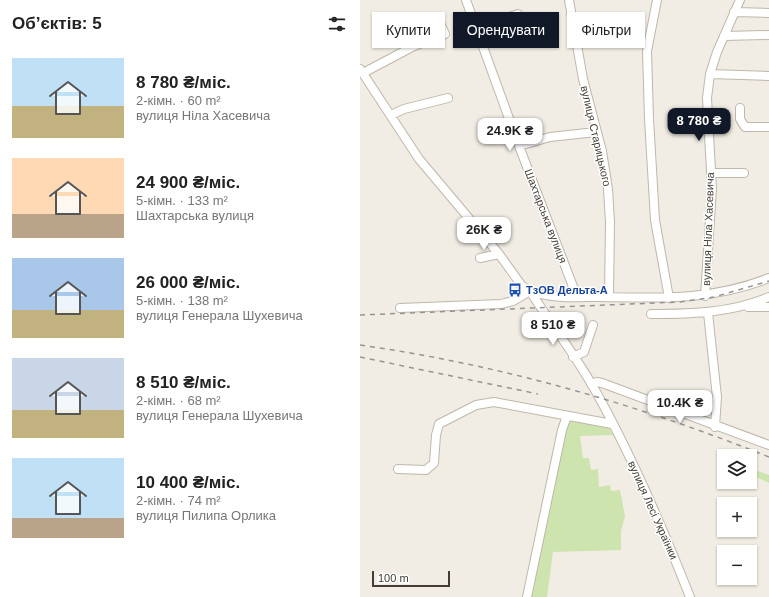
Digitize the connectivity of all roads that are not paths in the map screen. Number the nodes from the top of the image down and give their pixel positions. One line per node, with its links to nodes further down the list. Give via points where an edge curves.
1 (466, 0): 5 (street, Шахтарська вулиця)
2 (570, 0): 19 (street, вулиця Старицького, via 583,79)
3 (657, 0): 31 (street, via 647,50 649,119 655,220)
4 (740, 0): 6 (street, вулиця Ніла Хасевича)
5 (470, 12)
6 (734, 12): 7 (street); 9 (street, вулиця Ніла Хасевича)
7 (769, 13)
8 (769, 35): 9 (street)
9 (724, 36): 13 (street, вулиця Ніла Хасевича)
10 (410, 48): 12 (street)
11 (483, 48): 20 (street, Шахтарська вулиця)
12 (361, 71): 17 (street, вулиця Лесі Українки)
13 (710, 74): 14 (street); 21 (street, вулиця Ніла Хасевича, via 707,98)
14 (769, 76)
15 (448, 98): 17 (street)
16 (740, 108): 18 (street, via 740,119 745,127)
17 (390, 115): 23 (street, вулиця Лесі Українки, via 419,159)
18 (769, 127)
19 (596, 132): 20 (street, via 550,137); 29 (street, вулиця Старицького, via 608,189)
20 (519, 146): 28 (street, Шахтарська вулиця)
21 (711, 173): 22 (street); 27 (street, вулиця Ніла Хасевича)
22 (744, 173)
23 (500, 254): 24 (street); 26 (street, вулиця Лесі Українки, via 522,286)
24 (480, 258)
25 (769, 278): 27 (street)
26 (530, 291): 28 (street, via 540,295); 34 (street, via 513,301 501,304); 38 (street, вулиця Лесі Українки, via 546,324)
27 (705, 296): 31 (street)
28 (577, 297): 29 (street)
29 (609, 297): 31 (street)
30 (769, 297): 32 (street)
31 (669, 298)
32 (741, 306): 33 (street); 35 (street)
33 (769, 307)
34 (400, 308)
35 (708, 313): 36 (street); 42 (street, via 717,397)
36 (651, 314)
37 (593, 325): 38 (street, via 584,352)
38 (573, 357): 39 (street, вулиця Лесі Українки)
39 (593, 386): 41 (street, вулиця Лесі Українки); 42 (street, via 597,382 602,383)
40 (567, 416): 41 (street); 44 (street, via 494,402 476,405 439,424 434,463 426,470); 45 (street)
41 (613, 424): 46 (street, вулиця Лесі Українки, via 647,494)
42 (715, 426): 43 (street)
43 (769, 445)
44 (398, 469)
45 (527, 597)
46 (690, 597)

